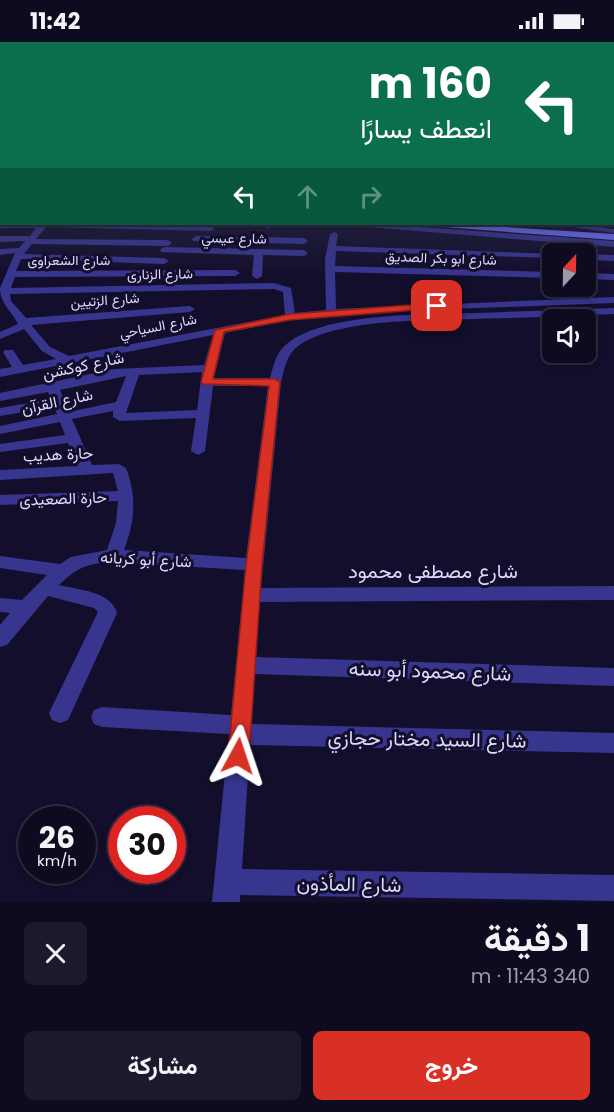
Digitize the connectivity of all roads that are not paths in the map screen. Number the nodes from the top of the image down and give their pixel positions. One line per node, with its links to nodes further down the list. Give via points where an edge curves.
1 (43, 225): 5 (street); 6 (street); 19 (street)
2 (368, 225): 14 (street)
3 (445, 225): 10 (street)
4 (564, 225): 8 (street)
5 (0, 226)
6 (176, 228): 7 (street); 13 (street)
7 (211, 229)
8 (614, 231)
9 (334, 234): 15 (street)
10 (614, 237)
11 (0, 239): 19 (street)
12 (304, 241): 13 (street)
13 (167, 244): 17 (street, شارع عيسي); 19 (street, شارع عيسي); 19 (street, via 161,260)
14 (614, 244)
15 (331, 248): 20 (street); 24 (street)
16 (0, 252): 19 (street)
17 (259, 252): 18 (street, شارع عيسي); 27 (street)
18 (304, 253)
19 (21, 254): 23 (street); 25 (street, شارع الشعراوى); 30 (street)
20 (542, 255)
21 (596, 257): 22 (street)
22 (614, 258)
23 (0, 267)
24 (330, 269): 26 (street, شارع ابو بكر الصديق); 35 (street)
25 (235, 273)
26 (542, 275)
27 (257, 276)
28 (596, 276): 29 (street)
29 (614, 277)
30 (3, 293): 36 (street, شارع الزنارى, via 277,286 288,290); 37 (street)
31 (614, 300): 32 (street, شارع السياحي)
32 (560, 308): 34 (street); 35 (street, شارع السياحي, via 372,309); 47 (street, via 399,319 314,333 282,355)
33 (190, 309): 37 (street, شارع الزتيين)
34 (614, 311)
35 (331, 313): 36 (street, شارع السياحي)
36 (290, 317): 38 (street, شارع السياحي)
37 (23, 323): 39 (street, شارع الزتيين); 41 (street, via 46,349)
38 (220, 330): 41 (street, شارع السياحي); 42 (street)
39 (0, 336)
40 (9, 352): 43 (street)
41 (66, 358): 43 (street, شارع السياحي)
42 (208, 368): 44 (street, شارع كوكشن); 46 (street)
43 (19, 369): 45 (street, شارع السياحي)
44 (134, 371): 48 (street, شارع كوكشن); 51 (street)
45 (0, 373)
46 (207, 382): 47 (street); 53 (street)
47 (275, 382): 65 (street)
48 (53, 388): 49 (street, شارع كوكشن); 50 (street)
49 (0, 397)
50 (59, 402): 52 (street); 54 (street)
51 (121, 405): 53 (street, via 118,415 124,417); 54 (street, شارع القرآن)
52 (0, 412)
53 (203, 414): 58 (street)
54 (66, 417): 55 (street, شارع القرآن); 56 (street)
55 (0, 430)
56 (73, 438): 57 (street); 59 (street)
57 (0, 448)
58 (198, 451)
59 (87, 471): 60 (street, حارة هديب); 61 (street, حارة هديب, via 118,468)
60 (0, 475)
61 (127, 496): 62 (street, حارة الصعيدى); 63 (street, via 124,531)
62 (0, 500)
63 (113, 556): 65 (street, شارع أبو كريانه); 66 (street, شارع أبو كريانه, via 85,557)
64 (0, 562): 66 (street)
65 (254, 565): 69 (street)
66 (63, 571): 67 (street, شارع أبو كريانه)
67 (46, 589): 71 (street, شارع أبو كريانه); 75 (street, via 100,603 108,609)
68 (614, 592): 69 (street, شارع مصطفى محمود)
69 (252, 595): 73 (street)
70 (0, 605): 71 (street)
71 (28, 608): 72 (street, شارع أبو كريانه)
72 (0, 638)
73 (246, 665): 74 (street, شارع محمود أبو سنه); 77 (street)
74 (614, 676)
75 (60, 713)
76 (102, 717): 77 (street, شارع السيد مختار حجازي)
77 (241, 730): 78 (street, شارع السيد مختار حجازي); 80 (street)
78 (614, 743)
79 (614, 888): 80 (street, شارع المأذون)
80 (227, 892)

